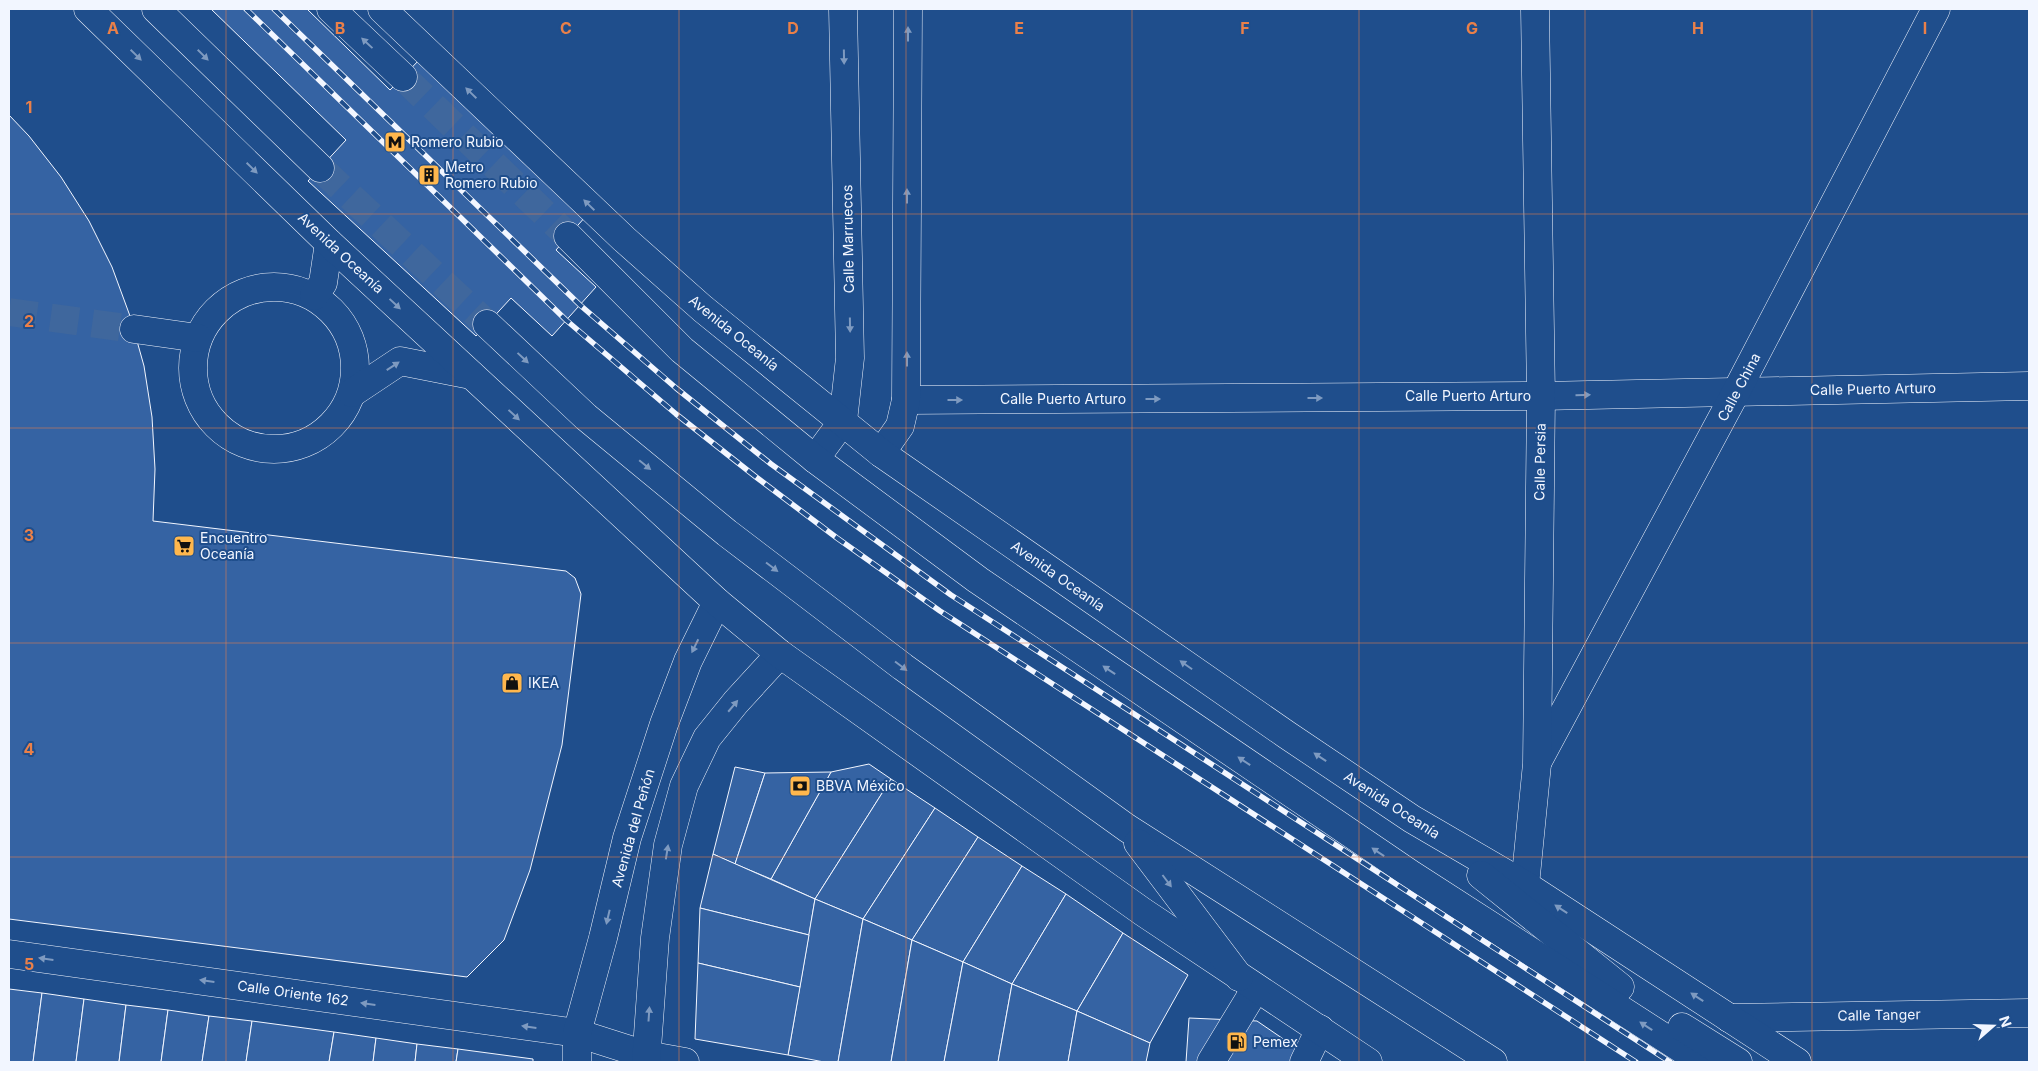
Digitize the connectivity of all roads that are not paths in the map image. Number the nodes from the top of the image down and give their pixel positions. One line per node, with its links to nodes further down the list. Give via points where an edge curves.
1 (88, 9): 12 (main road, Avenida Oceanía, one-way to 12)
2 (156, 9): 10 (main road, one-way to 10)
3 (331, 9): 9 (main road, one-way to 3)
4 (382, 9): 23 (main road, Avenida Oceanía, one-way to 4, via 703,308 624,239)
5 (843, 9): 23 (main road, Calle Marruecos, one-way to 23, via 850,358)
6 (908, 9): 22 (main road, one-way to 6)
7 (1535, 9): 21 (main road, Calle Persia)
8 (1936, 9): 20 (main road, Calle China)
9 (403, 76)
10 (320, 168)
11 (568, 236): 25 (main road, via 682,350)
12 (330, 243): 13 (main road, via 324,283); 17 (main road, Avenida Oceanía, one-way to 17)
13 (314, 296): 16 (main road, via 288,287 260,286 234,296 212,314); 19 (main road, via 336,314 350,339 356,366)
14 (488, 324): 30 (main road, one-way to 30, via 586,417 727,533 903,667)
15 (134, 329): 16 (main road)
16 (198, 338): 19 (main road, via 192,366 196,392 207,415 225,433 248,445 274,450 299,446 322,434 340,415)
17 (471, 375): 19 (main road, one-way to 17, via 400,361); 26 (main road, Avenida Oceanía, one-way to 26)
18 (2029, 386): 20 (main road, Calle Puerto Arturo)
19 (352, 392)
20 (1736, 392): 21 (main road, Calle Puerto Arturo, one-way to 20); 28 (main road, Calle China)
21 (1541, 396): 22 (main road, Calle Puerto Arturo, one-way to 21); 28 (main road, Calle Persia)
22 (906, 400): 24 (main road, via 900,426)
23 (843, 421): 24 (main road, Avenida Oceanía); 25 (main road, Calle Marruecos)
24 (881, 453): 29 (main road, Avenida Oceanía, one-way to 24)
25 (816, 459): 31 (main road, one-way to 25, via 978,580)
26 (716, 602): 27 (main road, Avenida Oceanía); 39 (main road, Avenida del Peñón, one-way to 39, via 664,724 627,838)
27 (780, 654): 34 (main road, Avenida Oceanía); 40 (main road, one-way to 27, via 654,938 668,845 684,786 707,738)
28 (1537, 764): 32 (main road, Calle Persia)
29 (1412, 819): 32 (main road, Avenida Oceanía); 35 (main road)
30 (1127, 828): 34 (main road, one-way to 34); 41 (main road)
31 (1412, 875): 35 (main road, via 1481,906); 47 (main road, one-way to 31)
32 (1525, 885): 37 (main road, Avenida Oceanía, one-way to 32)
33 (9, 954): 39 (main road, Calle Oriente 162, one-way to 33)
34 (1248, 983): 38 (main road, Avenida Oceanía); 45 (main road)
35 (1620, 987): 48 (main road)
36 (2029, 1013): 37 (main road, Calle Tanger)
37 (1729, 1018): 49 (main road, Avenida Oceanía)
38 (1320, 1030): 42 (main road, Avenida Oceanía); 46 (main road)
39 (577, 1033): 40 (main road, Calle Oriente 162); 43 (main road, Avenida del Peñón)
40 (646, 1058): 44 (main road, Calle Oriente 162)
41 (1489, 1060)
42 (1364, 1061)
43 (576, 1062)
44 (685, 1062)
45 (1211, 1062)
46 (1304, 1062)
47 (1702, 1062)
48 (1738, 1062)
49 (1796, 1062)

